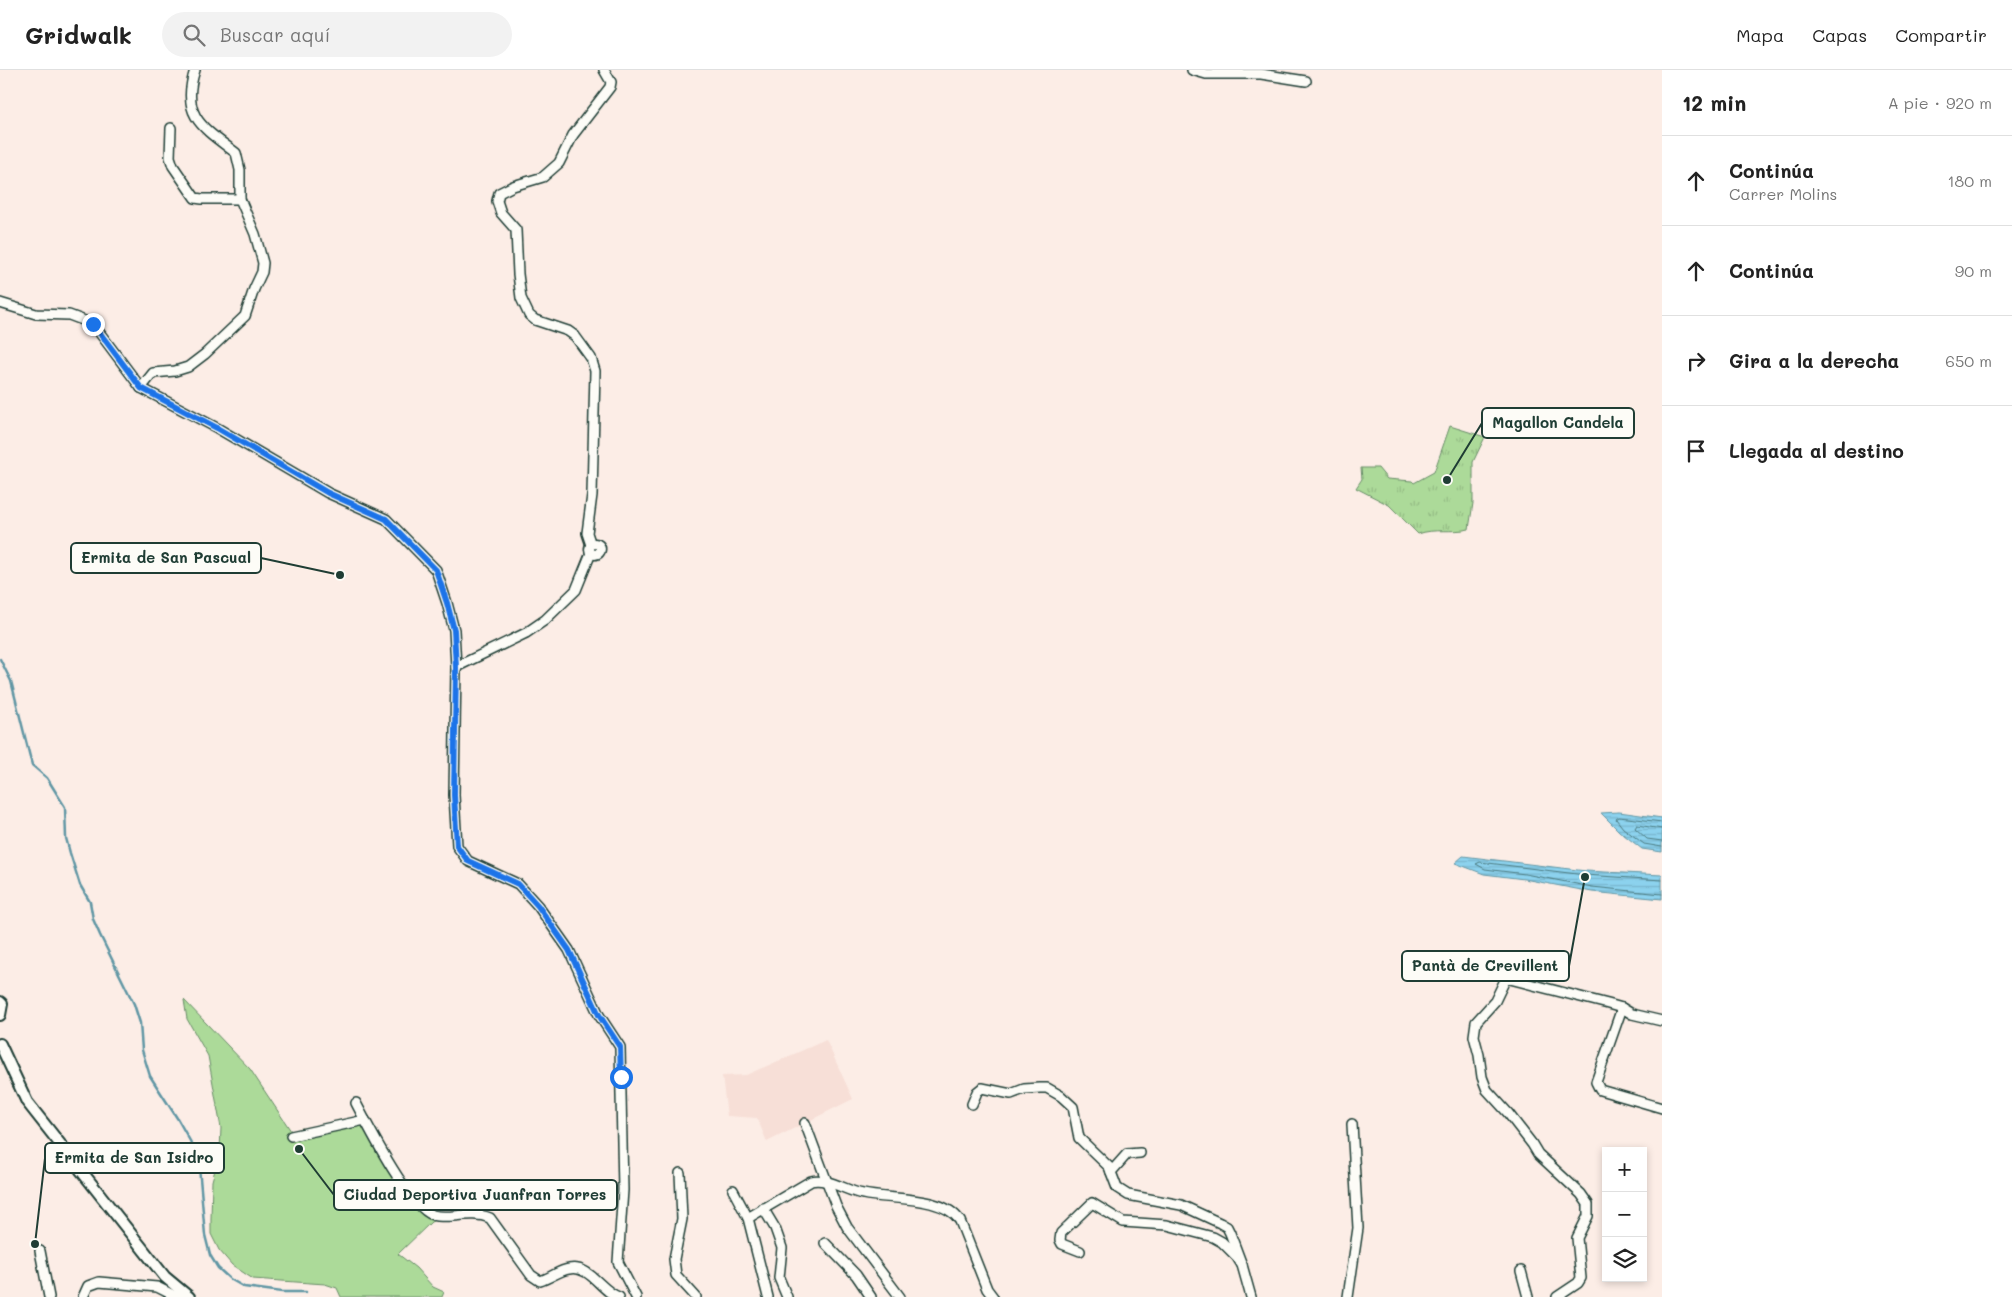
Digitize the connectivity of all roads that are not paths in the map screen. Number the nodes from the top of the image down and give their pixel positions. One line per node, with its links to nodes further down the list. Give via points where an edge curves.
1 (195, 70): 6 (street, via 190,87 193,112 210,134 236,153 240,170)
2 (604, 70): 9 (street, via 611,82 610,87 573,135 559,163 543,177 499,193 497,200 501,213 516,230 521,298 529,315 575,336 591,358 595,370 592,495 587,533 591,549 576,590 545,620)
3 (1192, 70): 4 (street, via 1206,74 1261,74)
4 (1306, 81)
5 (171, 128): 6 (street, via 170,157 173,166 195,198)
6 (240, 199): 8 (street, via 263,263 245,316 188,367 153,373)
7 (0, 303): 8 (street, via 36,314 68,315 93,324)
8 (141, 388): 9 (street, via 328,493 386,519 436,570 454,630)
9 (456, 668): 39 (street, via 454,795 457,846 468,861 518,884 538,906 569,950 599,1015 620,1047 623,1190 618,1262)
10 (0, 1002): 12 (street)
11 (1622, 1008): 13 (street, via 1632,1014); 17 (street, via 1596,1082 1600,1090); 49 (street, via 1506,978 1495,1002 1476,1022 1474,1036 1487,1090 1508,1112 1538,1154 1588,1204 1588,1216 1577,1238 1581,1278)
12 (0, 1015)
13 (1662, 1020)
14 (0, 1044): 37 (street, via 27,1102 165,1277)
15 (356, 1103): 18 (street)
16 (972, 1104): 23 (street, via 982,1088 1008,1094 1033,1088 1054,1091 1073,1108 1079,1138)
17 (1662, 1108)
18 (365, 1120): 21 (street); 38 (street, via 380,1150 426,1212 435,1216 481,1214 490,1218 531,1275 540,1281 568,1268 576,1268)
19 (805, 1123): 25 (street)
20 (1352, 1124): 47 (street, via 1358,1228)
21 (291, 1136)
22 (1140, 1153): 23 (street, via 1127,1154)
23 (1112, 1172): 32 (street, via 1117,1188 1128,1195 1181,1205 1227,1227)
24 (680, 1173): 40 (street, via 682,1218 674,1259 676,1275)
25 (826, 1182): 27 (street, via 819,1179 811,1181); 44 (street, via 848,1227); 45 (street, via 862,1194 922,1202 954,1213)
26 (733, 1190): 28 (street)
27 (762, 1208): 28 (street); 42 (street, via 775,1228 782,1248 778,1278)
28 (748, 1218): 41 (street)
29 (825, 1244): 43 (street, via 856,1275)
30 (40, 1251): 34 (street)
31 (1080, 1251): 32 (street, via 1062,1244 1061,1233 1092,1203 1123,1222 1161,1224 1213,1237 1232,1251)
32 (1242, 1265): 46 (street)
33 (1521, 1271): 48 (street)
34 (49, 1297)
35 (83, 1297): 36 (street, via 88,1286 99,1282 157,1288)
36 (177, 1297)
37 (189, 1297)
38 (619, 1297)
39 (636, 1297)
40 (696, 1297)
41 (768, 1297)
42 (786, 1297)
43 (871, 1297)
44 (900, 1297)
45 (992, 1297)
46 (1251, 1297)
47 (1348, 1297)
48 (1528, 1297)
49 (1557, 1297)

